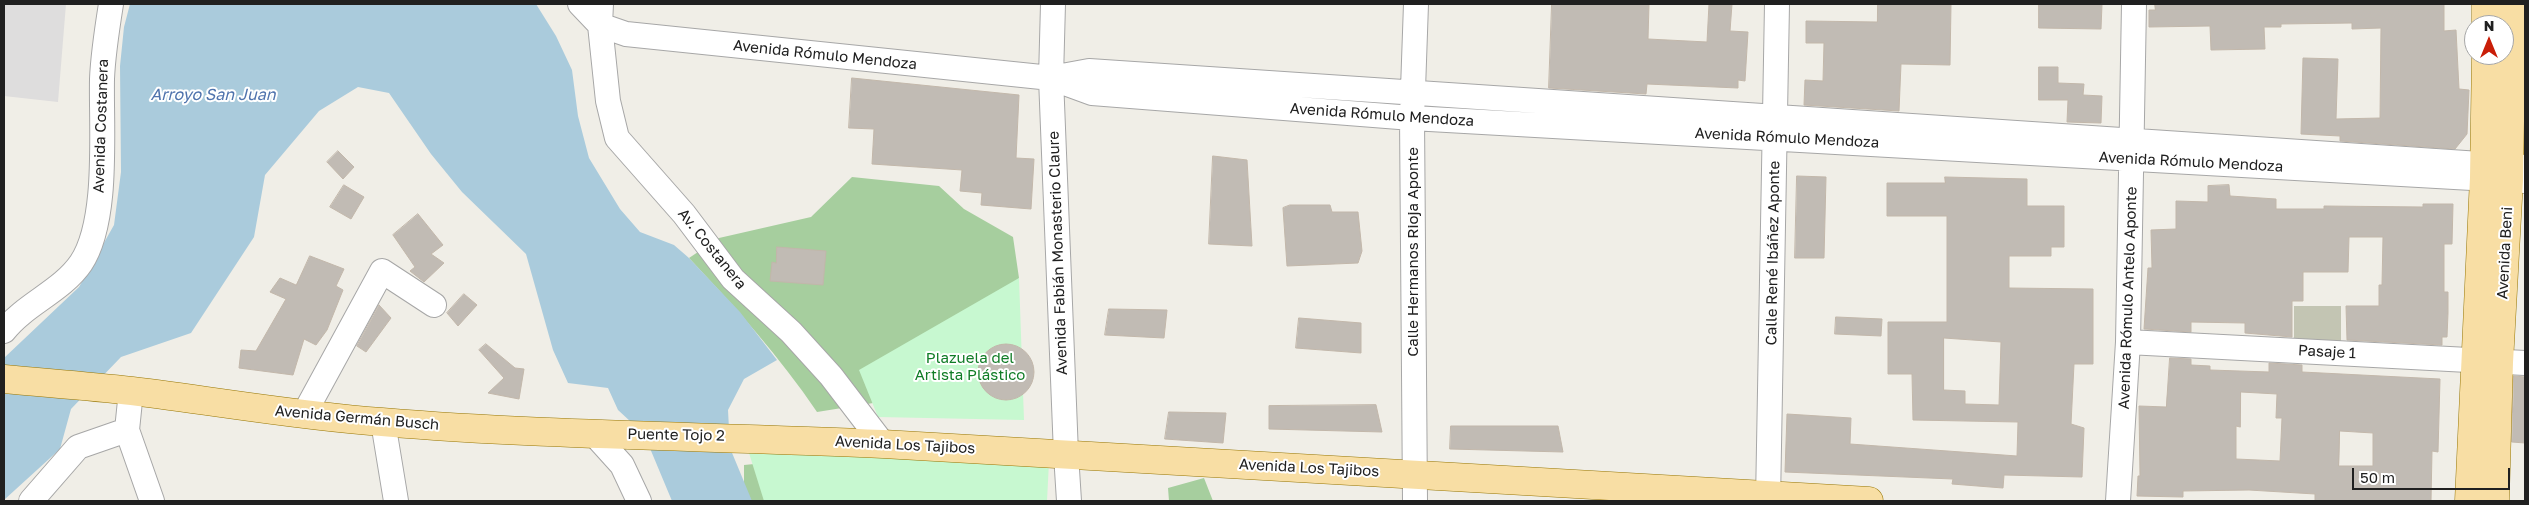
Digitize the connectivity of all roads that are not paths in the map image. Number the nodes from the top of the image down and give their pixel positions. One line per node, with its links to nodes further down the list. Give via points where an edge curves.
1 (111, 4): 19 (street, Avenida Costanera, via 102,79 101,182 92,240 87,253 69,277 14,319)
2 (580, 4): 8 (street)
3 (1053, 4): 12 (street, Avenida Fabián Monasterio Claure)
4 (1416, 4): 13 (street, Calle Hermanos Rioja Aponte)
5 (1777, 4): 15 (street, Calle René Ibáñez Aponte)
6 (2134, 4): 16 (street, Avenida Rómulo Antelo Aponte)
7 (2486, 4): 9 (main road, Avenida Beni)
8 (601, 14): 12 (street, Avenida Rómulo Mendoza, via 626,34); 29 (street, Av. Costanera, via 608,101 617,138 684,214 732,279 791,332 831,376)
9 (2500, 15)
10 (2488, 65): 17 (main road, Avenida Beni)
11 (2508, 65): 17 (main road, Avenida Beni)
12 (1051, 78): 13 (street, Avenida Rómulo Mendoza, via 1089,72); 14 (street, Avenida Rómulo Mendoza, via 1092,93); 30 (street, Avenida Fabián Monasterio Claure)
13 (1413, 93): 14 (street, Calle Hermanos Rioja Aponte); 15 (street, Avenida Rómulo Mendoza)
14 (1412, 118): 15 (street, Avenida Rómulo Mendoza); 31 (street, Calle Hermanos Rioja Aponte)
15 (1776, 127): 16 (street, Avenida Rómulo Mendoza); 32 (street, Calle René Ibáñez Aponte)
16 (2133, 149): 17 (street, Avenida Rómulo Mendoza); 20 (street, Avenida Rómulo Antelo Aponte)
17 (2506, 172): 21 (main road, Avenida Beni)
18 (434, 306): 24 (street, via 382,271)
19 (4, 331)
20 (2128, 342): 21 (street, Pasaje 1); 40 (street, Avenida Rómulo Antelo Aponte)
21 (2500, 362): 41 (main road, Avenida Beni); 42 (main road, Avenida Beni)
22 (4, 379): 23 (main road, Avenida Germán Busch)
23 (122, 390): 24 (main road, Avenida Germán Busch); 26 (street)
24 (304, 414): 25 (main road, Avenida Germán Busch)
25 (383, 422): 27 (main road, Avenida Germán Busch); 35 (street)
26 (127, 430): 33 (street, via 78,447); 34 (street)
27 (598, 434): 28 (main road, Puente Tojo 2); 36 (street, via 622,465)
28 (749, 437): 29 (main road, Avenida Los Tajibos)
29 (883, 444): 30 (main road, Avenida Los Tajibos)
30 (1066, 454): 31 (main road, Avenida Los Tajibos); 37 (street, Avenida Fabián Monasterio Claure)
31 (1415, 474): 32 (main road, Avenida Los Tajibos); 38 (street, Calle Hermanos Rioja Aponte)
32 (1768, 498): 39 (main road, Avenida Los Tajibos)
33 (31, 501)
34 (152, 501)
35 (396, 501)
36 (639, 501)
37 (1069, 501)
38 (1416, 501)
39 (1869, 501)
40 (2118, 501)
41 (2469, 501)
42 (2495, 501)

